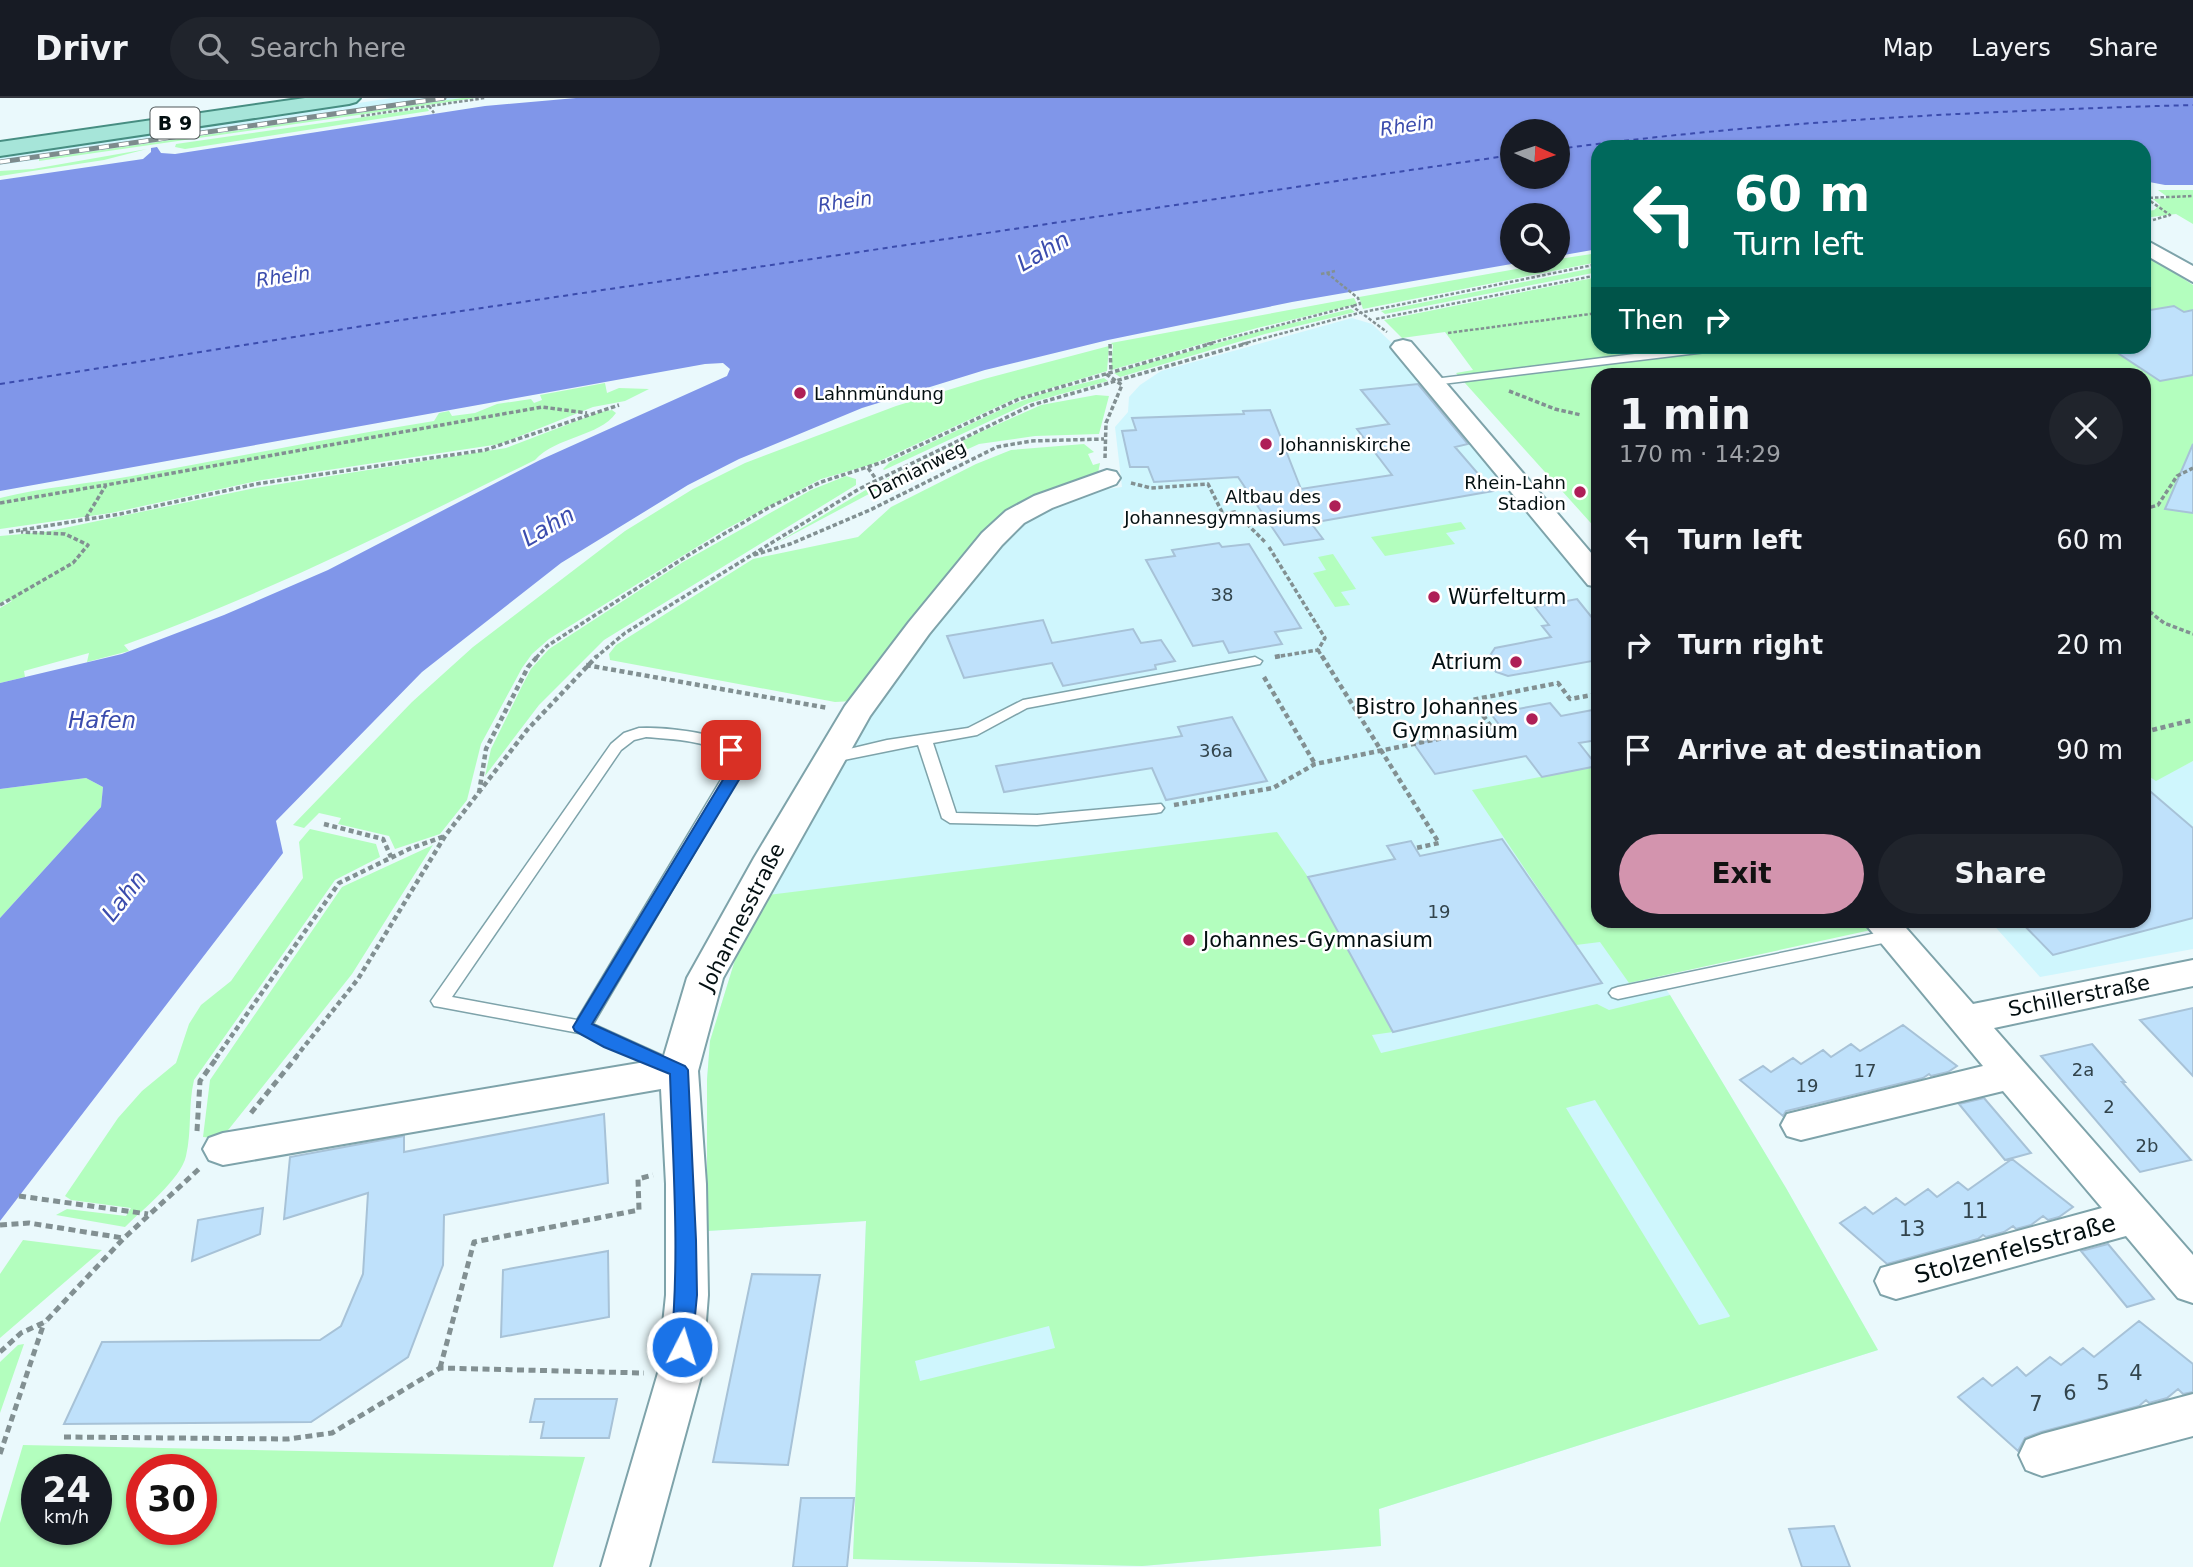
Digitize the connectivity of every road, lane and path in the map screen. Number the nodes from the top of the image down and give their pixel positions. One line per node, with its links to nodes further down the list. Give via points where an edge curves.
1 (349, 98): 4 (main road, B 9)
2 (429, 106): 3 (path)
3 (434, 113)
4 (0, 149)
5 (2193, 196): 6 (path)
6 (2151, 198)
7 (2151, 202): 8 (path, via 2170,215)
8 (2153, 220)
9 (2151, 249): 14 (street)
10 (1591, 265): 17 (path)
11 (1335, 271): 12 (path)
12 (1327, 272): 13 (path); 16 (path, via 1358,298 1360,304)
13 (1321, 274)
14 (2193, 275)
15 (1591, 276): 17 (path, via 1375,319)
16 (1352, 306): 17 (path); 23 (path)
17 (1359, 313): 26 (path)
18 (1591, 314): 19 (path)
19 (1448, 333)
20 (1110, 344): 23 (path)
21 (1403, 347): 27 (street)
22 (1665, 354): 25 (lane)
23 (1111, 372): 24 (path)
24 (1105, 373): 26 (path); 31 (path, via 1018,400)
25 (1485, 376): 27 (lane); 30 (path, via 1526,398)
26 (1116, 381): 34 (path, via 1032,405); 43 (path, Damianweg, via 1122,386 1112,404 1104,439 997,447 859,514)
27 (1434, 382): 44 (street)
28 (619, 405): 29 (path)
29 (587, 413): 35 (path, via 542,407); 38 (path, via 496,448 256,484)
30 (1581, 415)
31 (868, 468): 34 (path); 59 (path, via 835,476 768,508 547,646 528,667 486,749)
32 (2193, 468): 37 (path, via 2177,476 2158,505)
33 (1107, 478): 41 (path, via 1151,488 1208,484 1223,514 1235,512); 52 (street, Johannesstraße, via 1044,502 1002,528)
34 (876, 480): 43 (path)
35 (106, 485): 36 (path); 38 (path)
36 (0, 503)
37 (2151, 507)
38 (86, 519): 39 (path)
39 (9, 531): 40 (path); 45 (path, via 81,538 88,545 74,563)
40 (0, 532)
41 (1265, 542)
42 (1269, 547): 48 (path, via 1325,638)
43 (748, 557): 50 (path, via 625,633)
44 (1591, 571)
45 (0, 605)
46 (2151, 613): 47 (path)
47 (2193, 634)
48 (1318, 650): 49 (path); 56 (path)
49 (1255, 661): 55 (lane, via 1023,704 972,732); 58 (path)
50 (586, 665): 52 (path); 59 (path, via 527,730)
51 (1591, 695): 56 (path, via 1570,699 1558,684 1472,700 1492,727)
52 (856, 713): 57 (street, Johannesstraße)
53 (2193, 720): 54 (path)
54 (2151, 730)
55 (924, 740): 57 (lane); 60 (lane, via 950,818 1037,820)
56 (1381, 750): 58 (path); 63 (path, via 1440,843)
57 (829, 758): 70 (street, Johannesstraße, via 705,978)
58 (1314, 764): 60 (path, via 1273,788)
59 (478, 795): 62 (path)
60 (1156, 808)
61 (324, 824): 64 (path, via 383,839)
62 (445, 836): 64 (path); 73 (path, via 358,979)
63 (1416, 848)
64 (391, 857): 73 (path, via 339,883 210,1065 201,1082)
65 (1885, 928): 67 (lane); 68 (street, Stolzenfelsstraße)
66 (2193, 973): 68 (street, Schillerstraße)
67 (1618, 993)
68 (1964, 1020): 71 (street, Stolzenfelsstraße)
69 (582, 1027): 69 (lane, via 440,1002 626,737 653,733 723,745 737,757 735,773); 70 (lane)
70 (679, 1070): 73 (street); 85 (street, Johannesstraße, via 687,1295)
71 (2011, 1074): 72 (street); 77 (street, Stolzenfelsstraße)
72 (1801, 1125)
73 (210, 1135): 76 (path)
74 (662, 1173): 84 (path, via 638,1179 639,1210 474,1241)
75 (19, 1196): 76 (path)
76 (149, 1215): 79 (path)
77 (2134, 1217): 80 (street, Stolzenfelsstraße); 81 (street, Stolzenfelsstraße)
78 (0, 1225): 79 (path, via 29,1223)
79 (124, 1238): 82 (path)
80 (1896, 1281)
81 (2193, 1285)
82 (44, 1322): 83 (path, via 21,1333); 88 (path)
83 (0, 1352)
84 (440, 1368): 85 (path); 87 (path, via 332,1433 288,1439)
85 (680, 1373): 90 (street, Johannesstraße)
86 (2193, 1415): 89 (street)
87 (64, 1437)
88 (0, 1454)
89 (2042, 1455)
90 (625, 1567)

